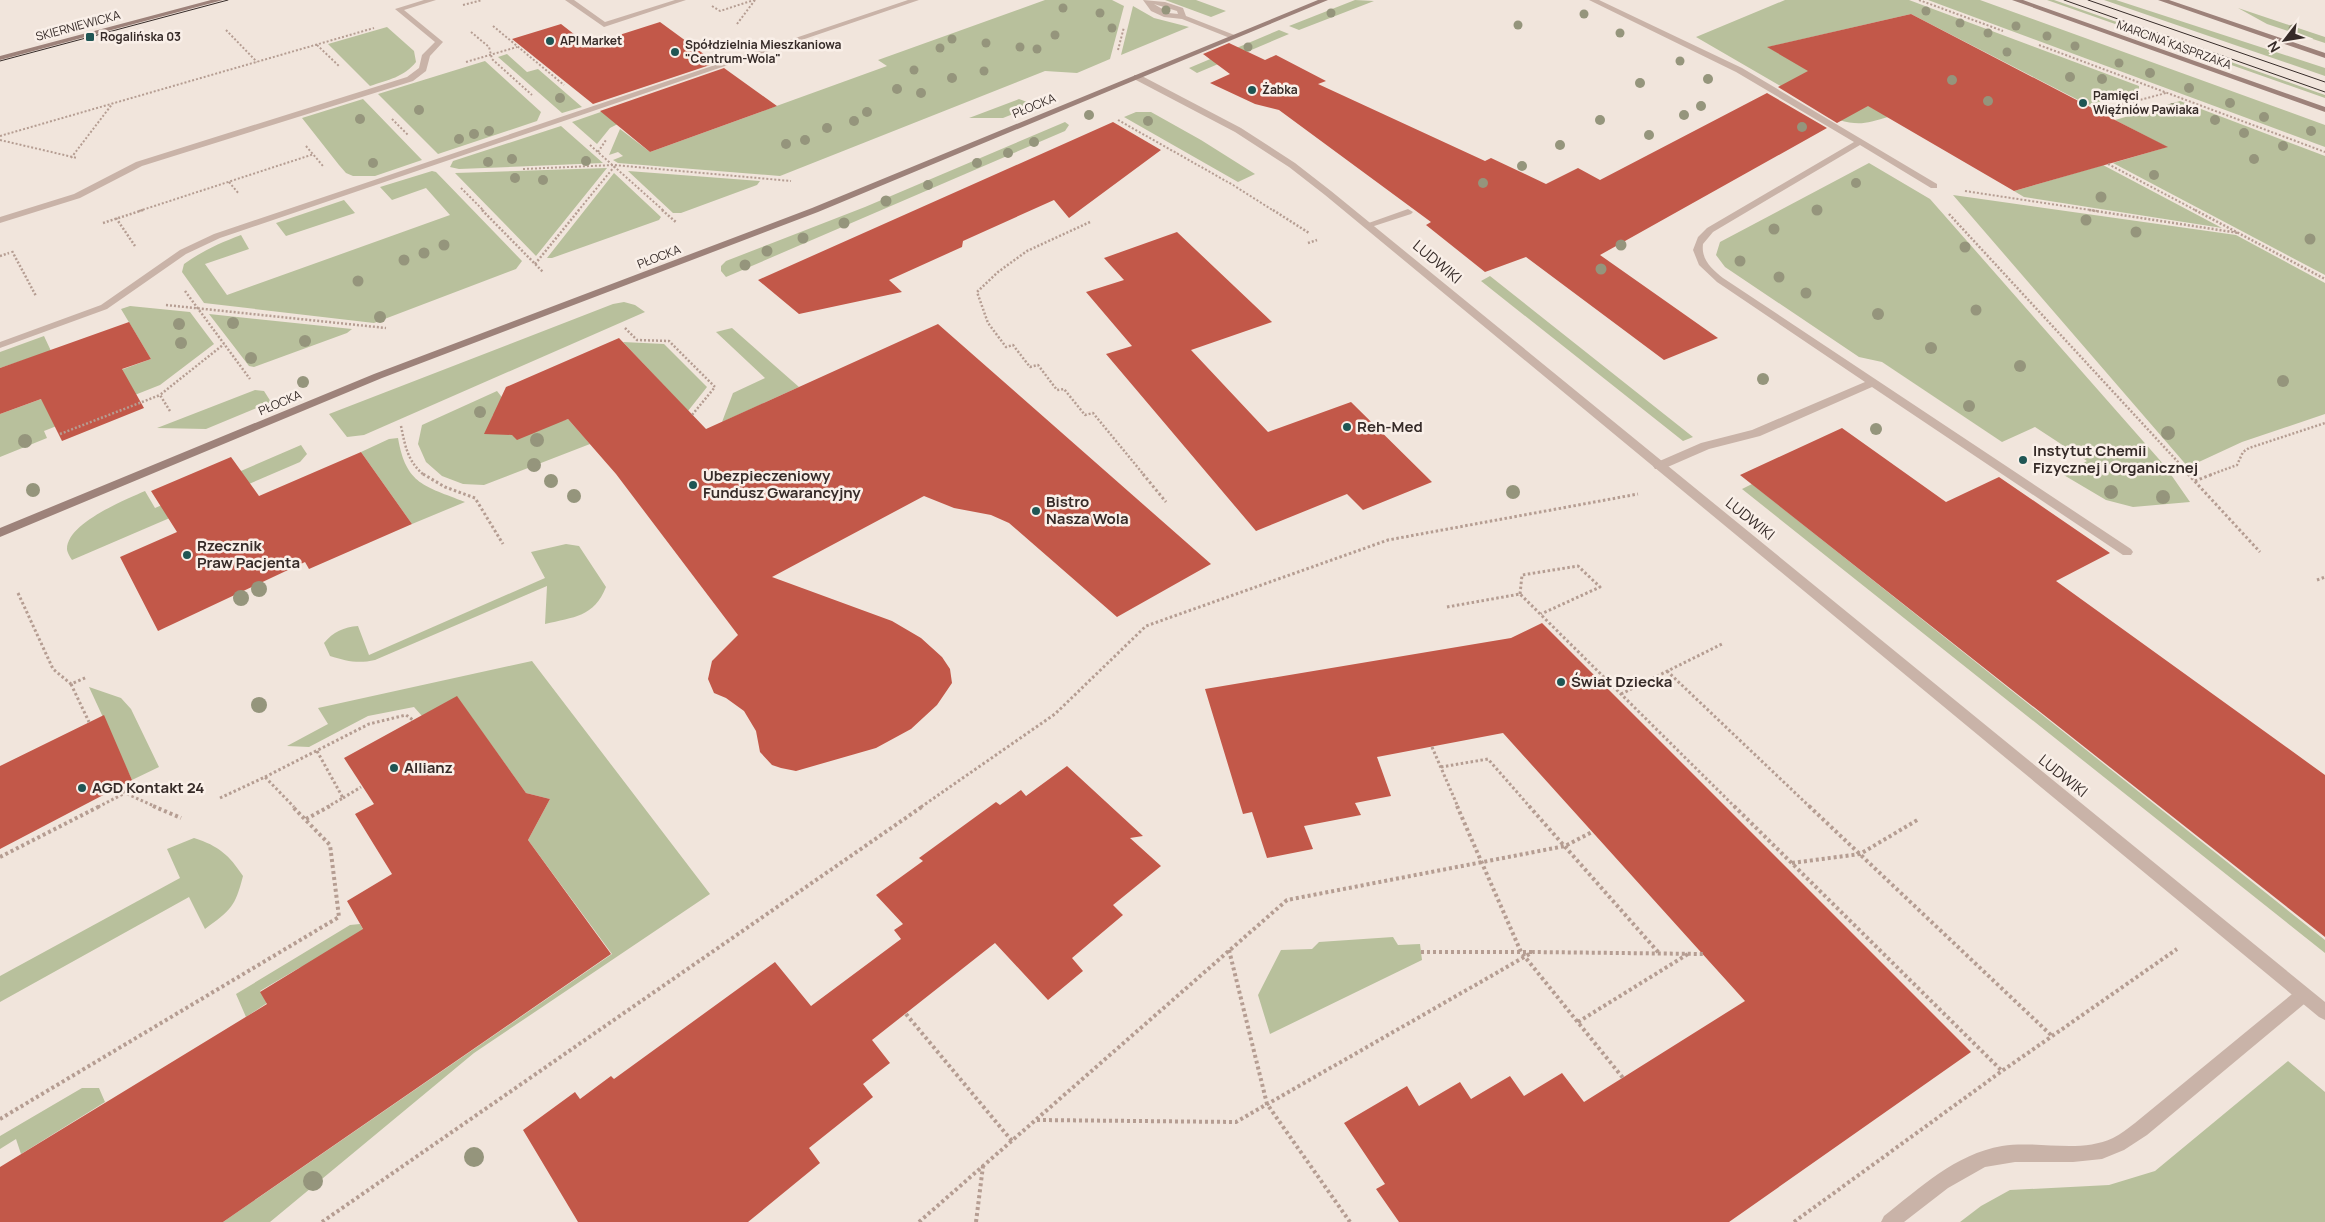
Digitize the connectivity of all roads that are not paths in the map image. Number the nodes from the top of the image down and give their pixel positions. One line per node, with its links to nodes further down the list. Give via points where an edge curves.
1 (219, 0): 13 (street, SKIERNIEWICKA)
2 (432, 0): 19 (street, via 399,9 439,42 426,55 420,74 139,164 77,196)
3 (569, 0): 4 (street, via 604,25)
4 (682, 0)
5 (915, 0): 21 (street, via 202,242 104,308)
6 (1324, 0): 11 (street, PŁOCKA)
7 (1593, 0): 16 (street, via 1722,61)
8 (2016, 0): 15 (street, MARCINA KASPRZAKA)
9 (2162, 0): 12 (street)
10 (1146, 1): 11 (street, via 1168,16 1183,16)
11 (1233, 36): 14 (street, PŁOCKA)
12 (2325, 56)
13 (0, 58)
14 (1136, 77): 20 (street, LUDWIKI, via 1265,147); 24 (street, PŁOCKA, via 815,210 378,376)
15 (2325, 110)
16 (1859, 142): 17 (street); 22 (street, via 1710,230 1697,249 1710,273)
17 (1934, 186)
18 (1408, 212): 20 (street)
19 (0, 220)
20 (1368, 226): 23 (street, LUDWIKI)
21 (0, 345)
22 (1874, 382): 23 (street, via 1756,433 1704,446); 25 (street)
23 (1659, 466): 26 (street, LUDWIKI)
24 (0, 533)
25 (2127, 552)
26 (2303, 994): 27 (street, LUDWIKI); 28 (street, via 2141,1129 2115,1146 2087,1152 2001,1154 1975,1162)
27 (2325, 1012)
28 (1890, 1222)

